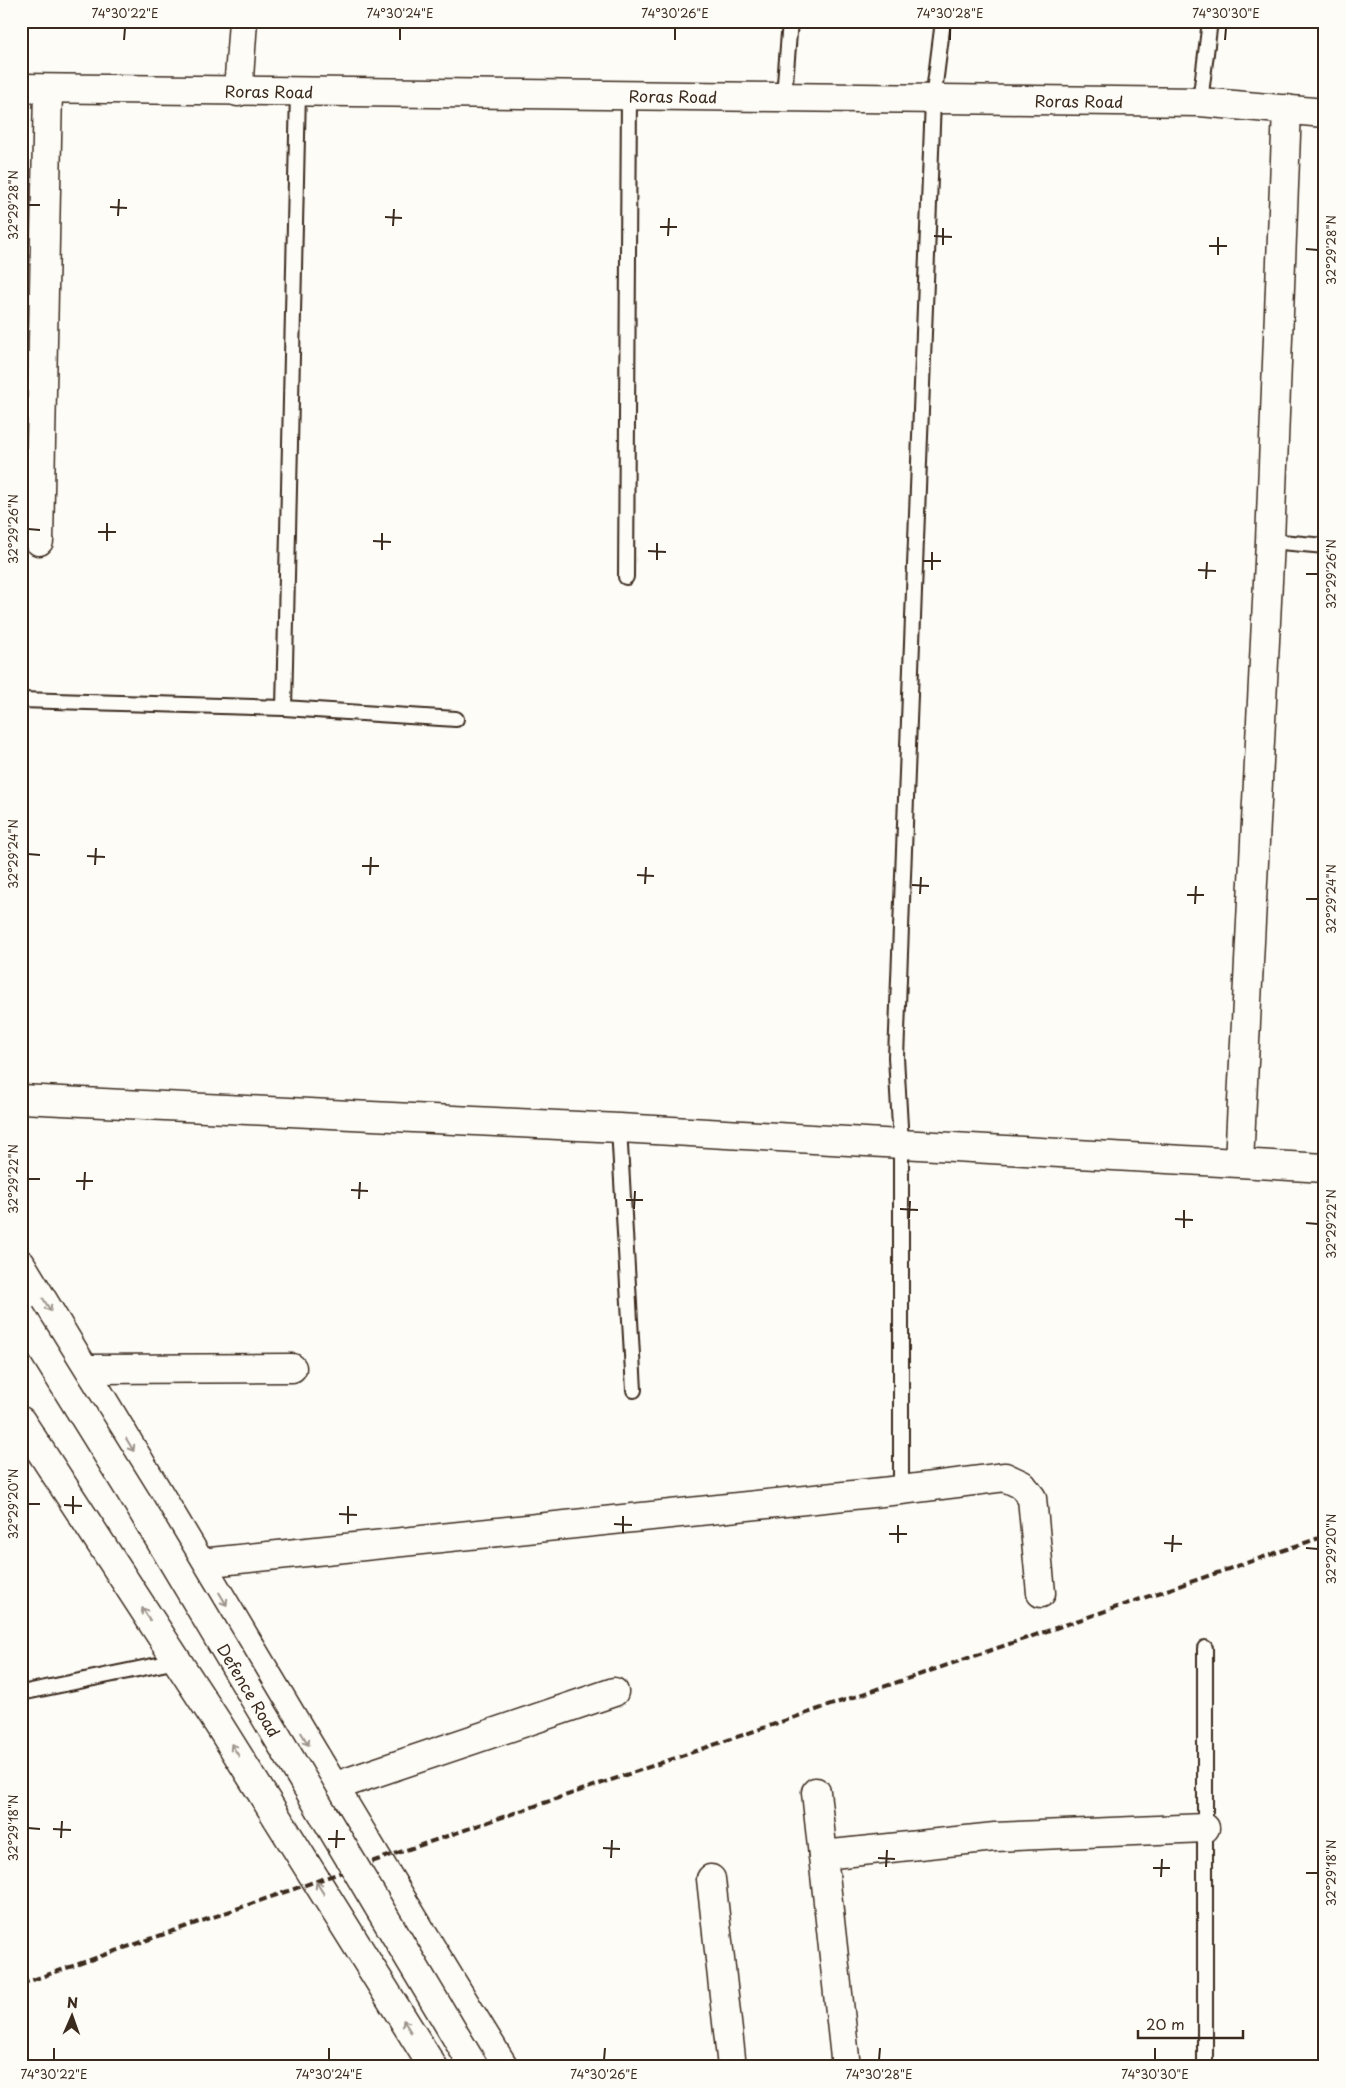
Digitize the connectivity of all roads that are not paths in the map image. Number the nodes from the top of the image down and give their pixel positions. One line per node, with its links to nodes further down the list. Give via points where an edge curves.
1 (243, 21): 7 (street)
2 (790, 21): 10 (lane)
3 (943, 21): 11 (lane)
4 (1210, 21): 12 (lane)
5 (21, 88): 6 (street, Roras Road)
6 (48, 89): 7 (street, Roras Road); 15 (street)
7 (238, 92): 8 (street, Roras Road)
8 (298, 92): 9 (street, Roras Road); 20 (lane)
9 (629, 95): 10 (street, Roras Road); 18 (lane)
10 (784, 96): 11 (street, Roras Road)
11 (933, 100): 12 (street, Roras Road); 24 (lane, via 896,1058)
12 (1200, 102): 13 (street, Roras Road)
13 (1287, 109): 14 (street, Roras Road); 16 (street)
14 (1325, 113)
15 (39, 541)
16 (1270, 541): 17 (lane); 25 (street)
17 (1325, 546)
18 (626, 577)
19 (21, 700): 20 (lane)
20 (284, 708): 21 (lane)
21 (456, 719)
22 (21, 1099): 23 (street)
23 (619, 1128): 24 (street); 31 (lane)
24 (901, 1144): 25 (street); 33 (lane)
25 (1239, 1162): 26 (street)
26 (1325, 1168)
27 (21, 1264): 30 (street, one-way to 30)
28 (21, 1315): 46 (street, Defence Road, bridge, via 140,1505)
29 (292, 1368): 30 (street)
30 (85, 1369): 34 (street, one-way to 34)
31 (634, 1390)
32 (21, 1421): 37 (street, one-way to 32)
33 (900, 1490): 34 (street); 35 (street, via 1006,1478 1022,1485 1032,1498)
34 (201, 1563): 40 (street, one-way to 40)
35 (1041, 1593)
36 (1205, 1648): 42 (lane)
37 (177, 1661): 39 (lane); 45 (street, one-way to 37)
38 (614, 1692): 40 (street)
39 (21, 1693)
40 (333, 1787): 47 (street)
41 (816, 1792): 43 (street)
42 (1205, 1828): 43 (street, via 995,1837); 50 (lane)
43 (823, 1855): 49 (street)
44 (710, 1879): 48 (street)
45 (433, 2067)
46 (474, 2067)
47 (504, 2067)
48 (732, 2067)
49 (846, 2067)
50 (1205, 2067)

